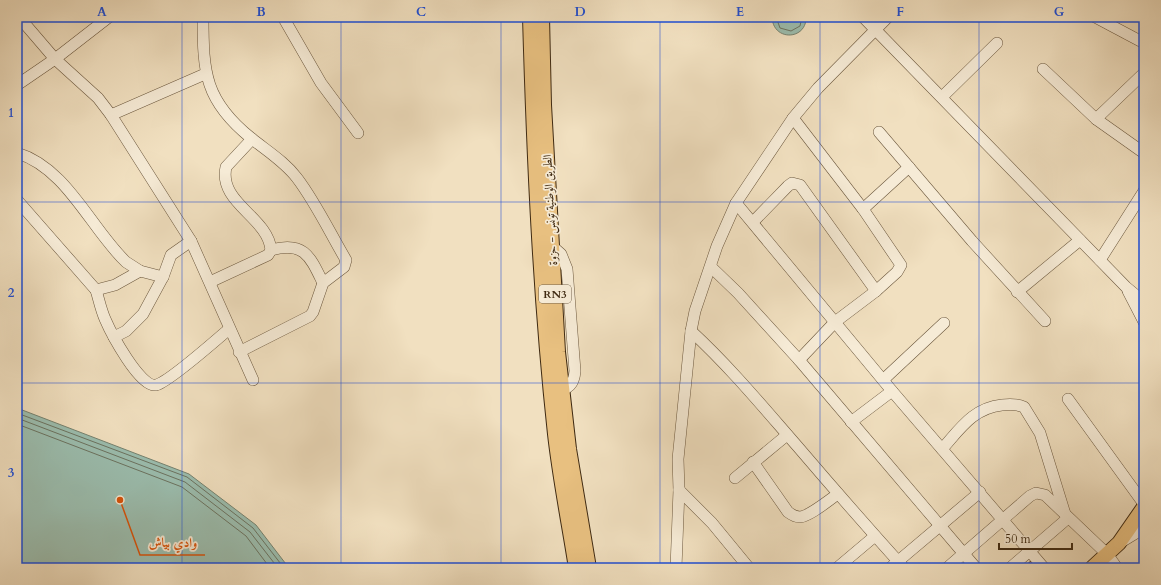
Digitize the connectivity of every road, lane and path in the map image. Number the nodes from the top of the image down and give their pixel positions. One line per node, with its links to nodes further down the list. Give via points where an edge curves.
1 (19, 17): 13 (street)
2 (109, 17): 13 (street)
3 (203, 17): 16 (street)
4 (283, 17): 23 (street, via 322,83)
5 (530, 17): 29 (main road, الطريق الوطنية تونس - حزوة / RN3)
6 (542, 17): 29 (main road, الطريق الوطنية تونس - حزوة / RN3)
7 (863, 17): 10 (street)
8 (888, 17): 10 (street)
9 (1095, 17): 12 (street)
10 (876, 28): 18 (street); 20 (street)
11 (997, 43): 18 (street)
12 (1144, 43)
13 (55, 59): 17 (street); 19 (street, via 98,98)
14 (1043, 69): 21 (street)
15 (1144, 73): 21 (street)
16 (205, 74): 19 (street); 24 (street, via 224,113)
17 (17, 85)
18 (942, 97): 34 (street)
19 (111, 115): 35 (street)
20 (793, 118): 31 (street); 32 (street)
21 (1096, 119): 26 (street)
22 (879, 132): 27 (street)
23 (358, 133)
24 (252, 139): 36 (street, via 226,167 225,175 238,204 261,227); 42 (street, via 281,161 297,178 346,260 344,267)
25 (17, 153): 39 (street, via 34,161 62,183 119,255)
26 (1144, 153)
27 (909, 167): 32 (street); 45 (street)
28 (1144, 191): 37 (street)
29 (544, 197): 58 (main road, الطريق الوطنية تونس - حزوة / RN3); 58 (main road, الطريق الوطنية تونس - حزوة / RN3, via 552,246 558,352)
30 (17, 200): 43 (street)
31 (736, 203): 33 (street); 38 (street, via 717,246)
32 (862, 209): 44 (street, via 901,265)
33 (753, 222): 44 (street, via 788,186 792,183 800,185); 48 (street)
34 (1080, 240): 37 (street); 45 (street)
35 (191, 241): 40 (street, via 171,255); 41 (street)
36 (271, 250): 41 (street, via 268,255); 42 (street, via 286,246 304,251)
37 (1100, 260): 46 (street)
38 (711, 267): 52 (street, via 695,311); 55 (street)
39 (140, 271): 40 (street); 43 (street, via 114,285)
40 (163, 277): 53 (street, via 143,314 126,331)
41 (210, 282): 51 (street)
42 (323, 283): 54 (street, via 310,316)
43 (96, 290): 53 (street)
44 (876, 291): 48 (street)
45 (1017, 292): 47 (street)
46 (1141, 301): 49 (street)
47 (1045, 321)
48 (835, 322): 55 (street); 57 (street)
49 (1144, 322)
50 (944, 323): 57 (street)
51 (229, 329): 53 (street, via 158,385 142,380); 54 (street)
52 (692, 331): 62 (street, via 723,360); 66 (street, via 678,459)
53 (114, 337)
54 (239, 352): 56 (street)
55 (799, 360): 61 (street)
56 (252, 380)
57 (883, 380): 59 (street)
58 (557, 390): 80 (main road, الطريق الوطنية تونس - حزوة / RN3, via 556,442); 81 (main road, الطريق الوطنية تونس - حزوة / RN3)
59 (892, 391): 61 (street); 63 (street)
60 (1068, 399): 69 (street)
61 (851, 422): 72 (street)
62 (787, 435): 64 (street); 68 (street)
63 (942, 449): 67 (street); 70 (street, via 969,418 980,411 997,406 1024,407 1040,433)
64 (752, 462): 65 (street); 68 (street, via 788,512 795,517 808,514)
65 (735, 478)
66 (679, 490): 82 (street); 83 (street, via 712,523)
67 (980, 492): 71 (street); 72 (street)
68 (838, 494): 74 (street)
69 (1144, 505): 75 (main road)
70 (1067, 516): 71 (street, via 1045,495 1036,494); 76 (street); 78 (street)
71 (1002, 518): 76 (street); 77 (street)
72 (939, 525): 77 (street); 79 (street)
73 (1144, 528): 75 (street)
74 (875, 536): 79 (street); 84 (street)
75 (1119, 543): 78 (main road)
76 (1029, 552): 87 (street); 88 (street)
77 (963, 554): 85 (street); 86 (street)
78 (1107, 554): 89 (main road); 90 (street)
79 (898, 566)
80 (576, 568)
81 (589, 568)
82 (676, 568)
83 (750, 568)
84 (837, 568)
85 (947, 568)
86 (976, 568)
87 (1010, 568)
88 (1044, 568)
89 (1092, 568)
90 (1118, 568)

